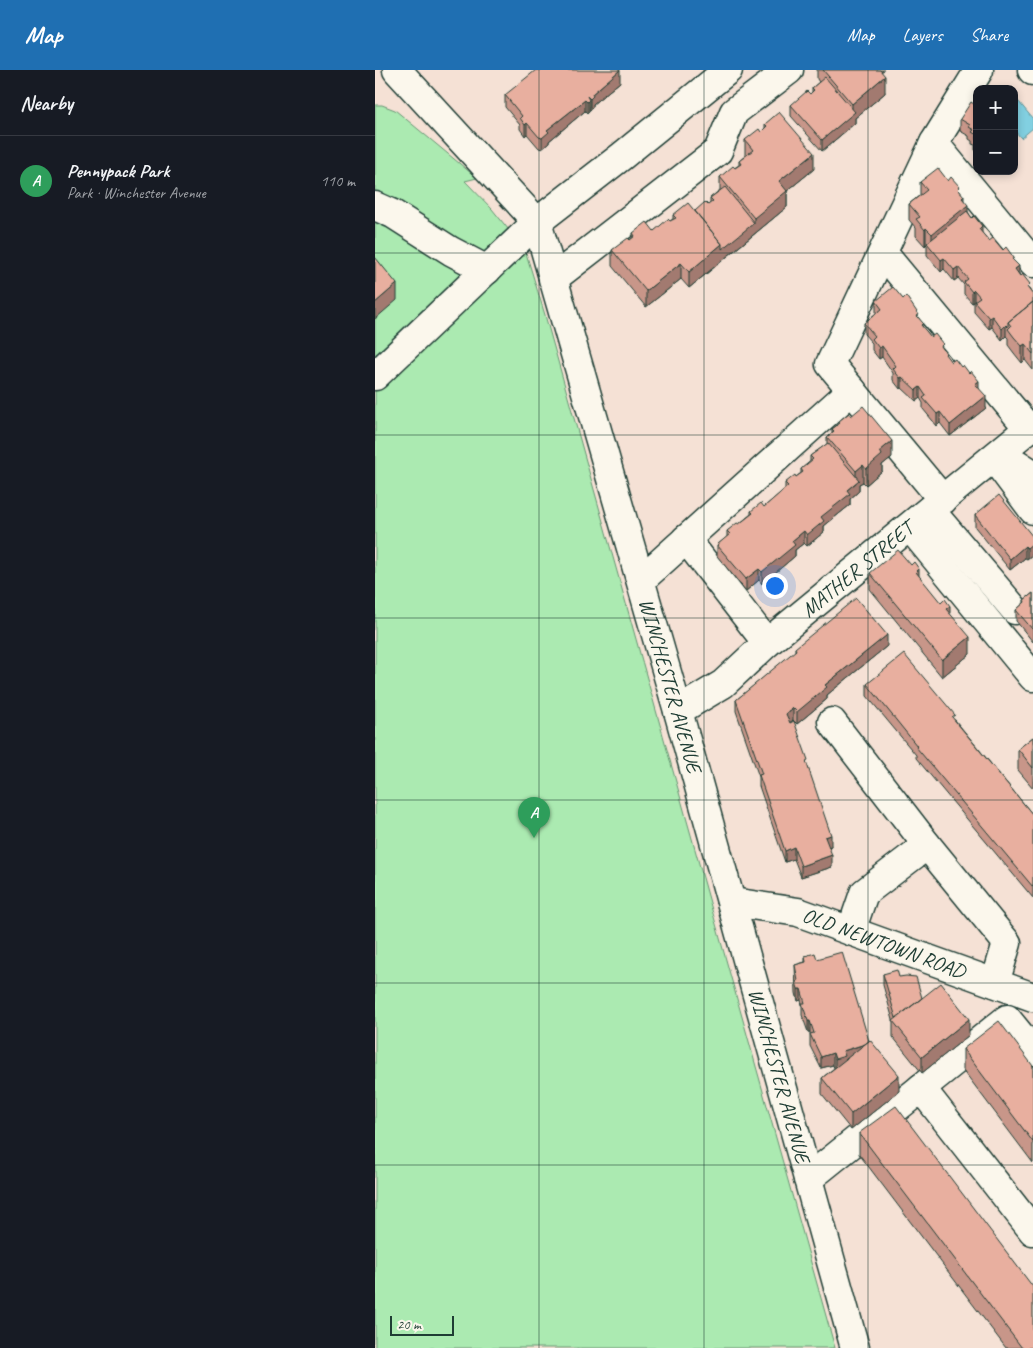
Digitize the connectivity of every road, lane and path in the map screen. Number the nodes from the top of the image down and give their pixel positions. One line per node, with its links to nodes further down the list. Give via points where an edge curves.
1 (397, 70): 7 (street, WINCHESTER AVENUE)
2 (728, 70): 7 (street)
3 (789, 70): 11 (street, via 734,112 718,151)
4 (979, 70): 5 (street)
5 (935, 143): 8 (street); 9 (street)
6 (375, 206): 10 (street)
7 (537, 222): 10 (street); 11 (street, WINCHESTER AVENUE)
8 (883, 253): 13 (street, via 830,364); 14 (street)
9 (1033, 262)
10 (487, 270): 12 (street)
11 (553, 279): 21 (street, WINCHESTER AVENUE)
12 (375, 376)
13 (852, 390): 17 (street); 20 (street)
14 (1031, 427): 15 (street, MATHER STREET)
15 (997, 455): 16 (street); 17 (street, MATHER STREET); 18 (street)
16 (1033, 474)
17 (937, 505): 19 (street, MATHER STREET); 22 (street)
18 (1033, 510)
19 (910, 527): 23 (street, MATHER STREET); 24 (street)
20 (686, 539): 21 (street); 23 (street)
21 (641, 580): 25 (street, WINCHESTER AVENUE)
22 (1015, 610)
23 (767, 643): 25 (street, MATHER STREET, via 723,684)
24 (1033, 676)
25 (678, 711): 28 (street, WINCHESTER AVENUE)
26 (832, 722): 27 (street)
27 (927, 845): 29 (street, via 864,893); 30 (street, via 1007,943)
28 (731, 902): 29 (street, OLD NEWTOWN ROAD, via 798,912); 34 (street, WINCHESTER AVENUE)
29 (851, 931): 30 (street, OLD NEWTOWN ROAD)
30 (995, 983): 31 (street, OLD NEWTOWN ROAD)
31 (1033, 997)
32 (1033, 1051): 33 (street, via 1007,1019)
33 (921, 1088): 34 (street); 35 (street)
34 (808, 1179): 36 (street, WINCHESTER AVENUE)
35 (1033, 1231)
36 (855, 1348)

